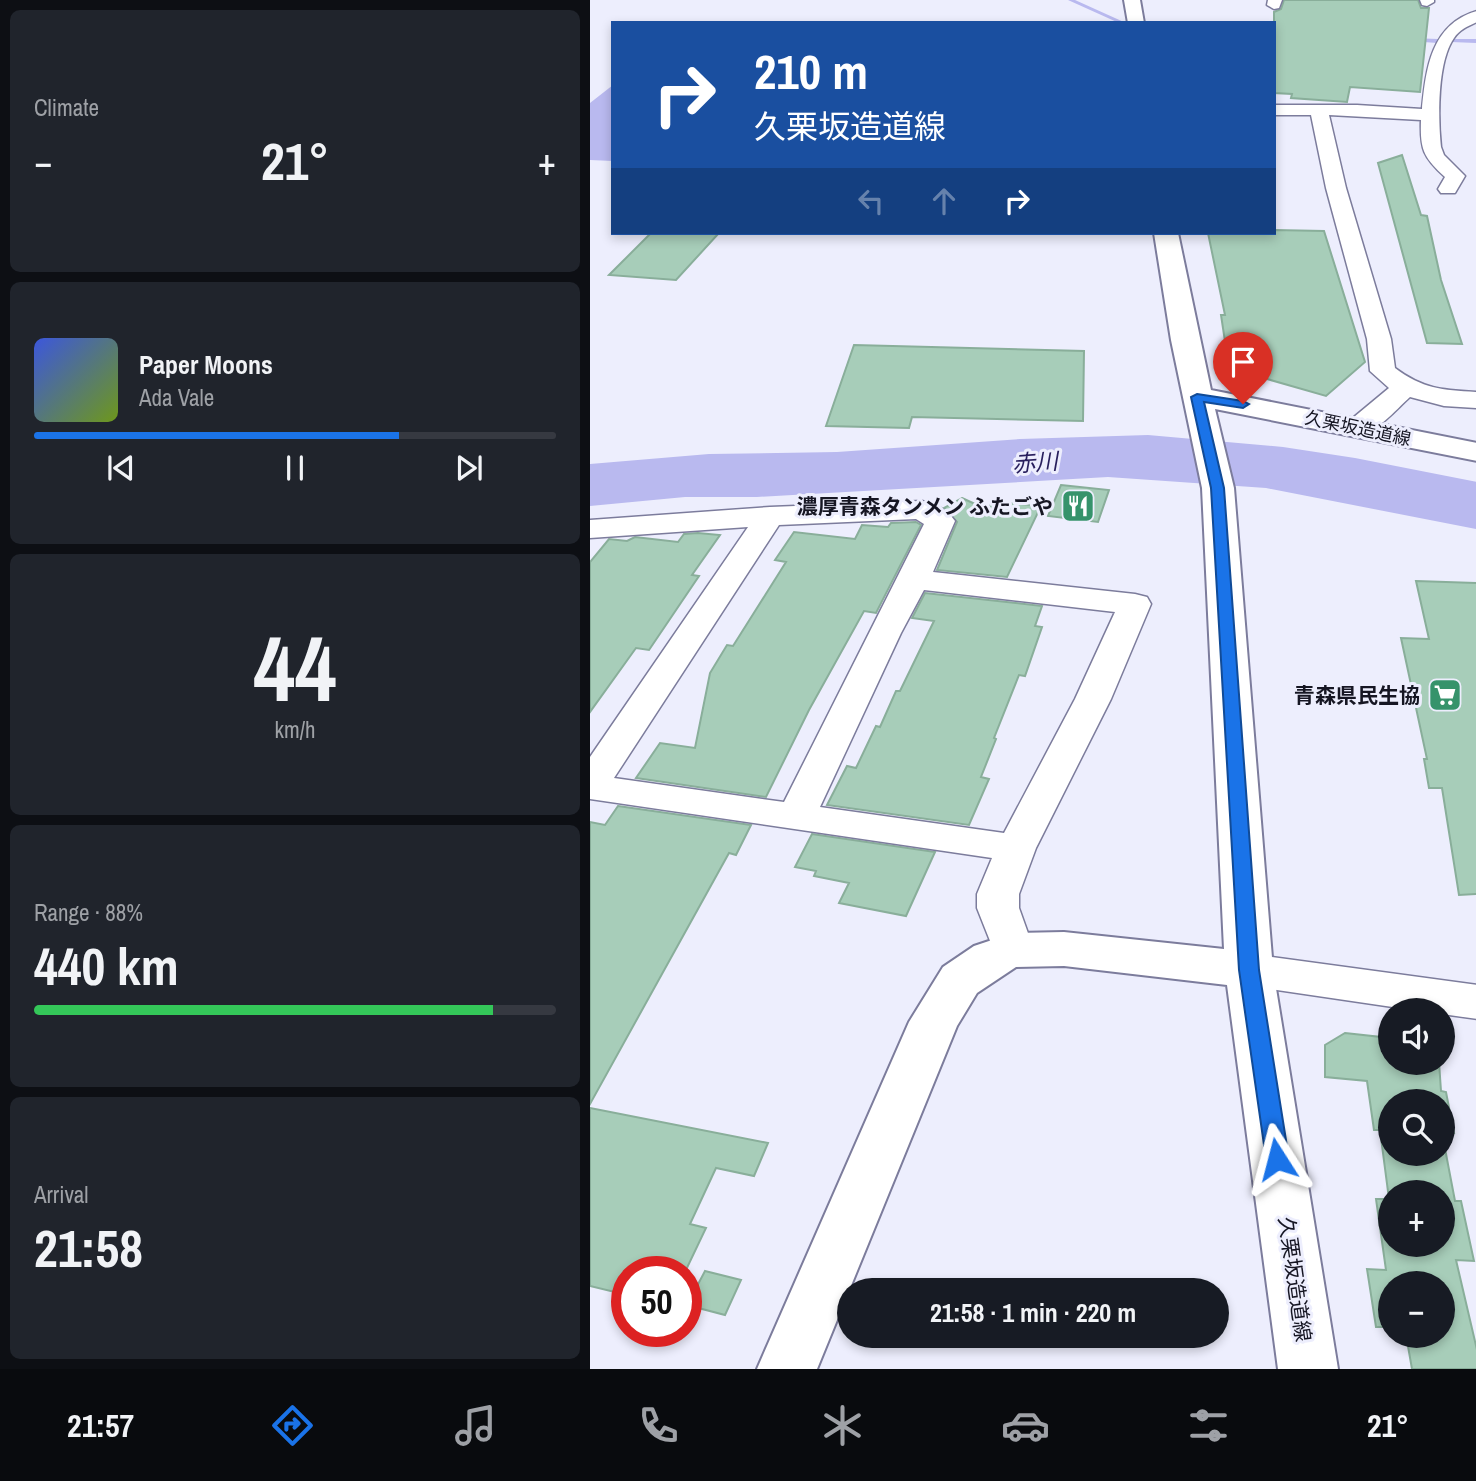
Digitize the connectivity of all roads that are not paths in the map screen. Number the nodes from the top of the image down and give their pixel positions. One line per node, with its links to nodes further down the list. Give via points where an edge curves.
1 (1132, 0): 3 (main road)
2 (1476, 15): 6 (street, via 1448,34 1438,59)
3 (1136, 21)
4 (1276, 110): 5 (street)
5 (1319, 110): 6 (street); 9 (street, via 1379,339 1383,372)
6 (1430, 115): 7 (street, via 1435,156 1455,176)
7 (1448, 189)
8 (1166, 235): 10 (main road, 久栗坂造道線)
9 (1405, 388): 11 (street); 12 (street)
10 (1197, 397): 12 (main road, 久栗坂造道線); 21 (main road, 久栗坂造道線, via 1218,488)
11 (1476, 400)
12 (1358, 428): 13 (main road, 久栗坂造道線)
13 (1476, 453)
14 (770, 516): 15 (street); 16 (street, via 922,510 940,521); 17 (street)
15 (590, 528)
16 (914, 579): 18 (street); 19 (street, via 1135,604 1093,699)
17 (590, 786): 18 (street)
18 (795, 816): 19 (street)
19 (1016, 848): 20 (street, via 998,894 998,908)
20 (1013, 950): 21 (main road, via 1064,949); 23 (main road, via 974,968 948,996)
21 (1249, 970): 22 (street); 24 (main road, 久栗坂造道線)
22 (1476, 1002)
23 (787, 1369)
24 (1308, 1369)

